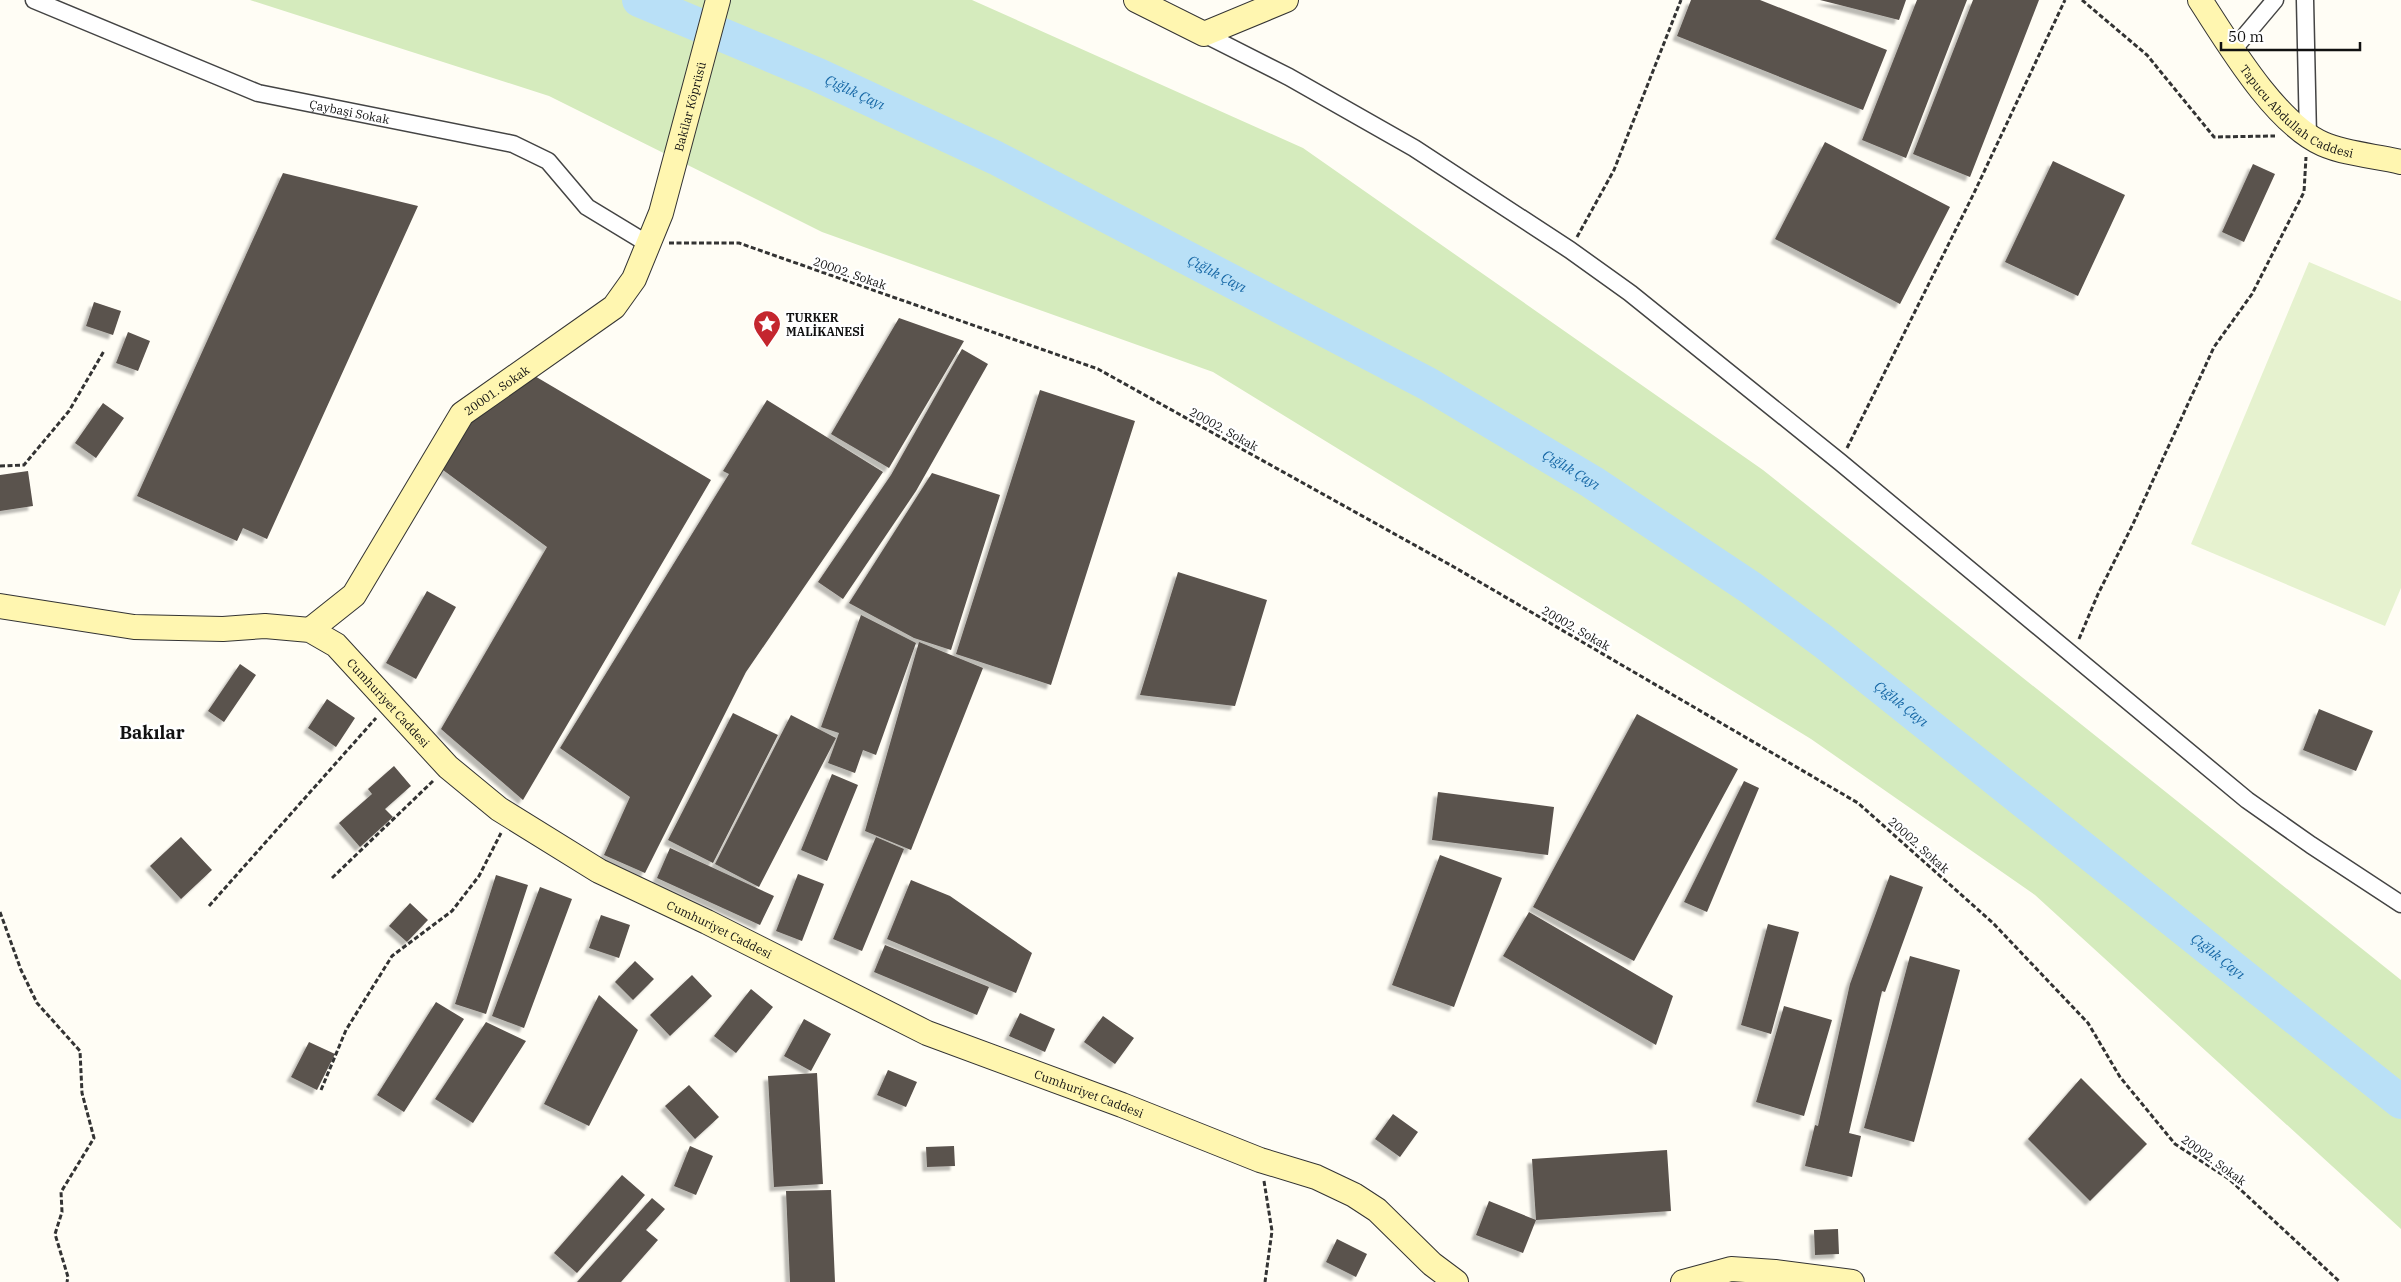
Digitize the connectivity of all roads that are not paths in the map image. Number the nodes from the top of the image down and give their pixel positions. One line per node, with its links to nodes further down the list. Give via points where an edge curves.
1 (34, 0): 13 (street, Çaybaşi Sokak, via 258,93 513,144 548,161 587,207)
2 (718, 0): 12 (street, Bakilar Köprüsü)
3 (1136, 0): 8 (street)
4 (1286, 0): 8 (street)
5 (2200, 0): 9 (street, Tapucu Abdullah Caddesi)
6 (2275, 0): 9 (street)
7 (2305, 0): 10 (street)
8 (1204, 34): 16 (street, via 1355,112 1570,250 1630,293 1840,462 2247,800)
9 (2233, 50): 10 (street, Tapucu Abdullah Caddesi, via 2270,98)
10 (2308, 136): 11 (street, Tapucu Abdullah Caddesi, via 2324,145)
11 (2401, 162)
12 (661, 213): 13 (street, 20001. Sokak)
13 (648, 244): 15 (street, 20001. Sokak, via 634,279 614,307 462,414 354,595)
14 (0, 606): 15 (street, Cumhuriyet Caddesi, via 134,627 223,629 265,626)
15 (310, 630): 18 (street, Cumhuriyet Caddesi, via 336,645 448,767 510,815 599,872 707,922 926,1032 1260,1160 1316,1177 1377,1210 1432,1264)
16 (2401, 904)
17 (1688, 1281): 19 (street, via 1731,1269)
18 (1456, 1282)
19 (1852, 1282)

